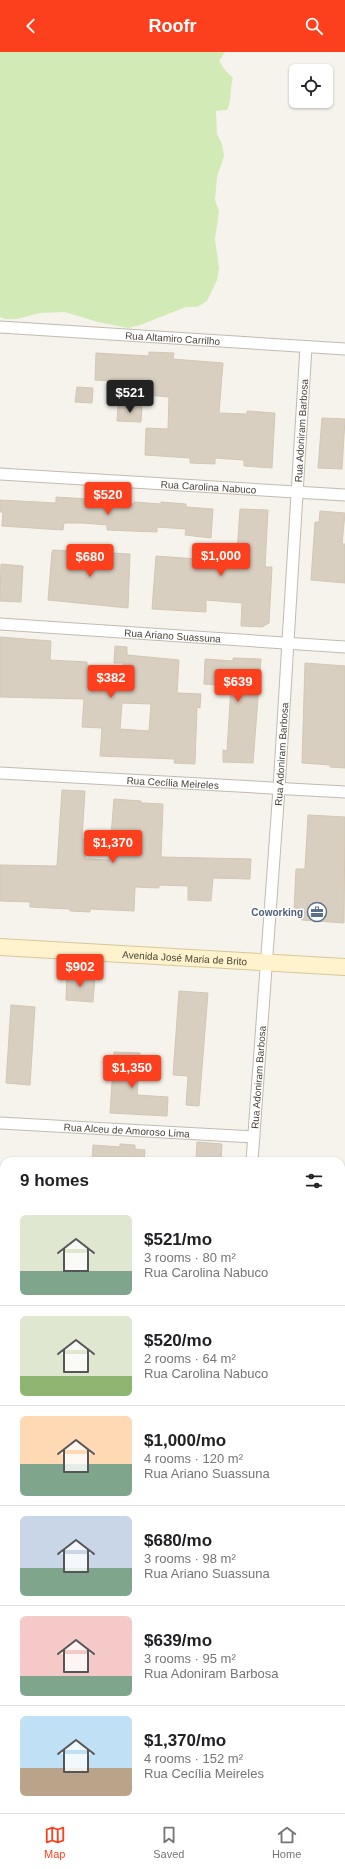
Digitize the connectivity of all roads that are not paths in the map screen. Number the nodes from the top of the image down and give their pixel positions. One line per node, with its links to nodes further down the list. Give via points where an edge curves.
1 (0, 327): 2 (street, Rua Altamiro Carrilho)
2 (306, 346): 3 (street, Rua Altamiro Carrilho); 5 (street, Rua Adoniram Barbosa)
3 (345, 349)
4 (0, 474): 5 (street, Rua Carolina Nabuco)
5 (297, 492): 6 (street, Rua Carolina Nabuco); 8 (street, Rua Adoniram Barbosa)
6 (345, 495)
7 (0, 624): 8 (street, Rua Ariano Suassuna)
8 (288, 643): 9 (street, Rua Ariano Suassuna); 11 (street, Rua Adoniram Barbosa)
9 (345, 647)
10 (0, 773): 11 (street, Rua Cecília Meireles)
11 (280, 789): 12 (street, Rua Cecília Meireles); 14 (street, Rua Adoniram Barbosa)
12 (345, 792)
13 (0, 947): 14 (main road, Avenida José Maria de Brito)
14 (267, 962): 15 (main road, Avenida José Maria de Brito); 17 (street, Rua Adoniram Barbosa)
15 (345, 967)
16 (0, 1123): 17 (street, Rua Alceu de Amoroso Lima)
17 (254, 1137): 18 (street, Rua Adoniram Barbosa)
18 (252, 1157)

